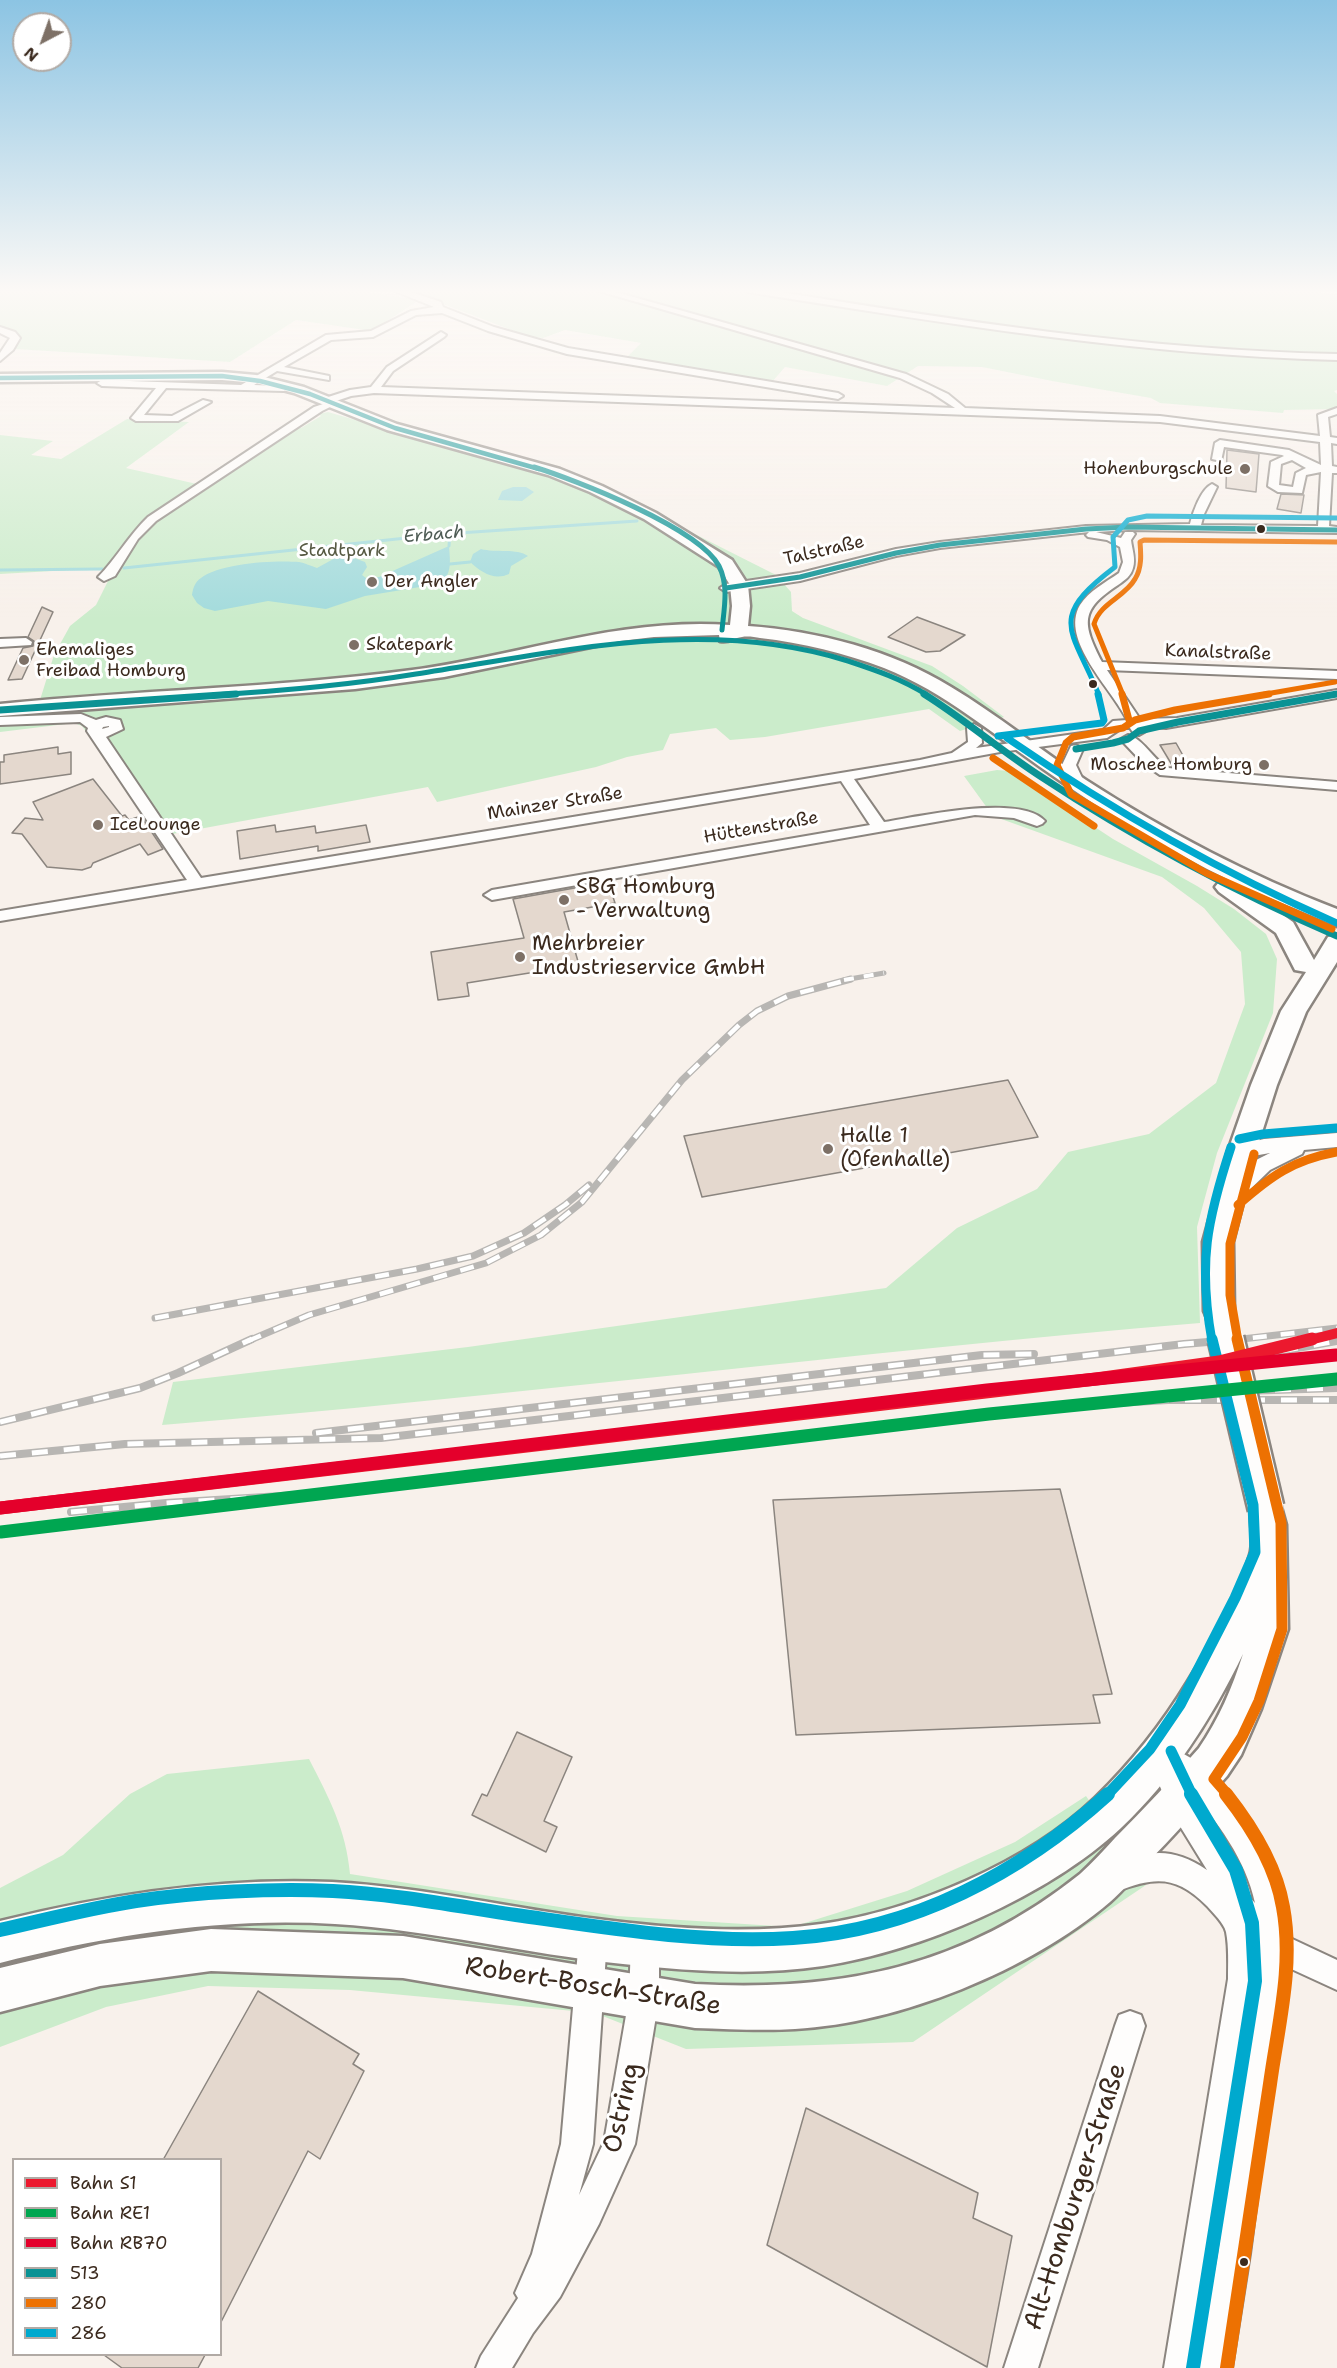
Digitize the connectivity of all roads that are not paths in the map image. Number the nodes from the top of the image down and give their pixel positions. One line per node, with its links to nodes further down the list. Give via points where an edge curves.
1 (151, 400): 7 (street, via 136,418 174,419)
2 (322, 400): 8 (main road)
3 (334, 400): 8 (street)
4 (651, 400): 9 (street)
5 (857, 400): 9 (street)
6 (949, 400): 10 (street)
7 (206, 402)
8 (328, 402): 25 (street, via 152,519); 26 (main road, via 393,427 554,472 650,516 711,555 720,568)
9 (899, 408): 10 (street)
10 (961, 410): 12 (street, via 1160,419)
11 (1337, 411): 12 (street, via 1323,415)
12 (1325, 440): 13 (street); 16 (street)
13 (1337, 441)
14 (1218, 451): 15 (street, via 1278,451)
15 (1293, 456): 16 (street); 18 (street, via 1276,462)
16 (1326, 469): 18 (street, via 1301,473 1298,491); 22 (street)
17 (1259, 484): 18 (street)
18 (1273, 486)
19 (1212, 487): 21 (street)
20 (1142, 528): 21 (street, Talstraße); 24 (street, via 1127,536); 26 (street, Talstraße, via 1086,529 896,553 800,577)
21 (1195, 528): 22 (street, Talstraße)
22 (1323, 530): 23 (street, Talstraße)
23 (1337, 531)
24 (1126, 545): 26 (street, Talstraße, via 1096,535 984,543 900,557 785,586); 29 (street, via 1130,560 1124,574 1089,602 1082,616 1081,624)
25 (104, 577)
26 (732, 610): 33 (main road, via 637,640 322,686); 36 (main road, via 785,644 861,664 913,688); 40 (main road, via 776,634 887,662 928,681)
27 (26, 642): 28 (street)
28 (0, 643)
29 (1098, 666): 30 (street, Kanalstraße); 31 (street)
30 (1337, 675)
31 (1109, 687): 35 (street); 38 (street)
32 (1337, 694): 38 (street, Mainzer Straße)
33 (0, 710)
34 (0, 721): 37 (street, via 81,718 90,721)
35 (1118, 724): 38 (street); 40 (street, Mainzer Straße, via 1107,734)
36 (974, 728): 40 (main road); 41 (street, Mainzer Straße, via 975,743)
37 (95, 730): 42 (street); 42 (street, via 101,722 117,724 111,739)
38 (1134, 731): 39 (street, Mainzer Straße); 46 (street, via 1138,747 1151,765 1165,772)
39 (1076, 749): 40 (street, Mainzer Straße); 45 (street, via 1069,765)
40 (1019, 752): 41 (street, Mainzer Straße); 43 (street, Mainzer Straße); 45 (main road); 50 (main road, via 1133,836)
41 (954, 757): 43 (street, Mainzer Straße)
42 (119, 765): 49 (street)
43 (920, 765): 44 (street, Mainzer Straße)
44 (845, 777): 48 (street); 49 (street, Mainzer Straße)
45 (1078, 784): 53 (main road)
46 (1337, 786)
47 (1037, 821): 48 (street, Hüttenstraße, via 1016,814 975,812)
48 (880, 828): 51 (street, Hüttenstraße)
49 (197, 883): 52 (street, Mainzer Straße)
50 (1227, 887): 53 (main road); 55 (main road, via 1285,928)
51 (492, 895)
52 (0, 916)
53 (1334, 930): 55 (main road, Robert-Bosch-Straße)
54 (1337, 964): 55 (main road)
55 (1307, 975): 58 (main road, Robert-Bosch-Straße)
56 (1337, 1140): 57 (street)
57 (1308, 1144): 58 (street); 59 (street, via 1272,1159)
58 (1242, 1151): 59 (main road, Robert-Bosch-Straße)
59 (1230, 1196): 60 (main road, Robert-Bosch-Straße, bridge, via 1218,1242 1219,1311 1266,1508)
60 (1267, 1555): 61 (main road, Robert-Bosch-Straße, via 1204,1689); 62 (main road, Robert-Bosch-Straße, via 1270,1629 1263,1653 1227,1741)
61 (1160, 1756): 62 (street); 67 (main road, Robert-Bosch-Straße, via 1085,1833 1049,1858 923,1922 848,1943 796,1950 693,1949)
62 (1189, 1790): 63 (main road, Robert-Bosch-Straße); 64 (street, via 1226,1874); 68 (street, via 1230,1817 1265,1883)
63 (1096, 1887): 64 (street, via 1140,1868 1159,1866 1195,1879); 72 (main road, Robert-Bosch-Straße, via 1003,1949 950,1974 858,1999 796,2007 734,2008)
64 (1237, 1911): 68 (street); 77 (street, via 1243,1979)
65 (593, 1939): 66 (main road, Robert-Bosch-Straße, via 332,1904 224,1905 125,1915); 67 (main road, Robert-Bosch-Straße); 70 (street, Ostring)
66 (0, 1942)
67 (645, 1943): 72 (street, Ostring)
68 (1275, 1946): 69 (street); 78 (street, via 1241,2208)
69 (1337, 1975)
70 (591, 1989): 71 (main road, Robert-Bosch-Straße, via 403,1957 211,1950 100,1965); 72 (main road, Robert-Bosch-Straße); 74 (street, Ostring, via 577,2144 548,2254)
71 (0, 1990)
72 (644, 1998): 74 (street, Ostring, via 619,2144 554,2275)
73 (1130, 2026): 76 (street, Alt-Homburger-Straße)
74 (521, 2321): 75 (street, Ostring)
75 (494, 2368)
76 (1021, 2368)
77 (1181, 2368)
78 (1215, 2368)

